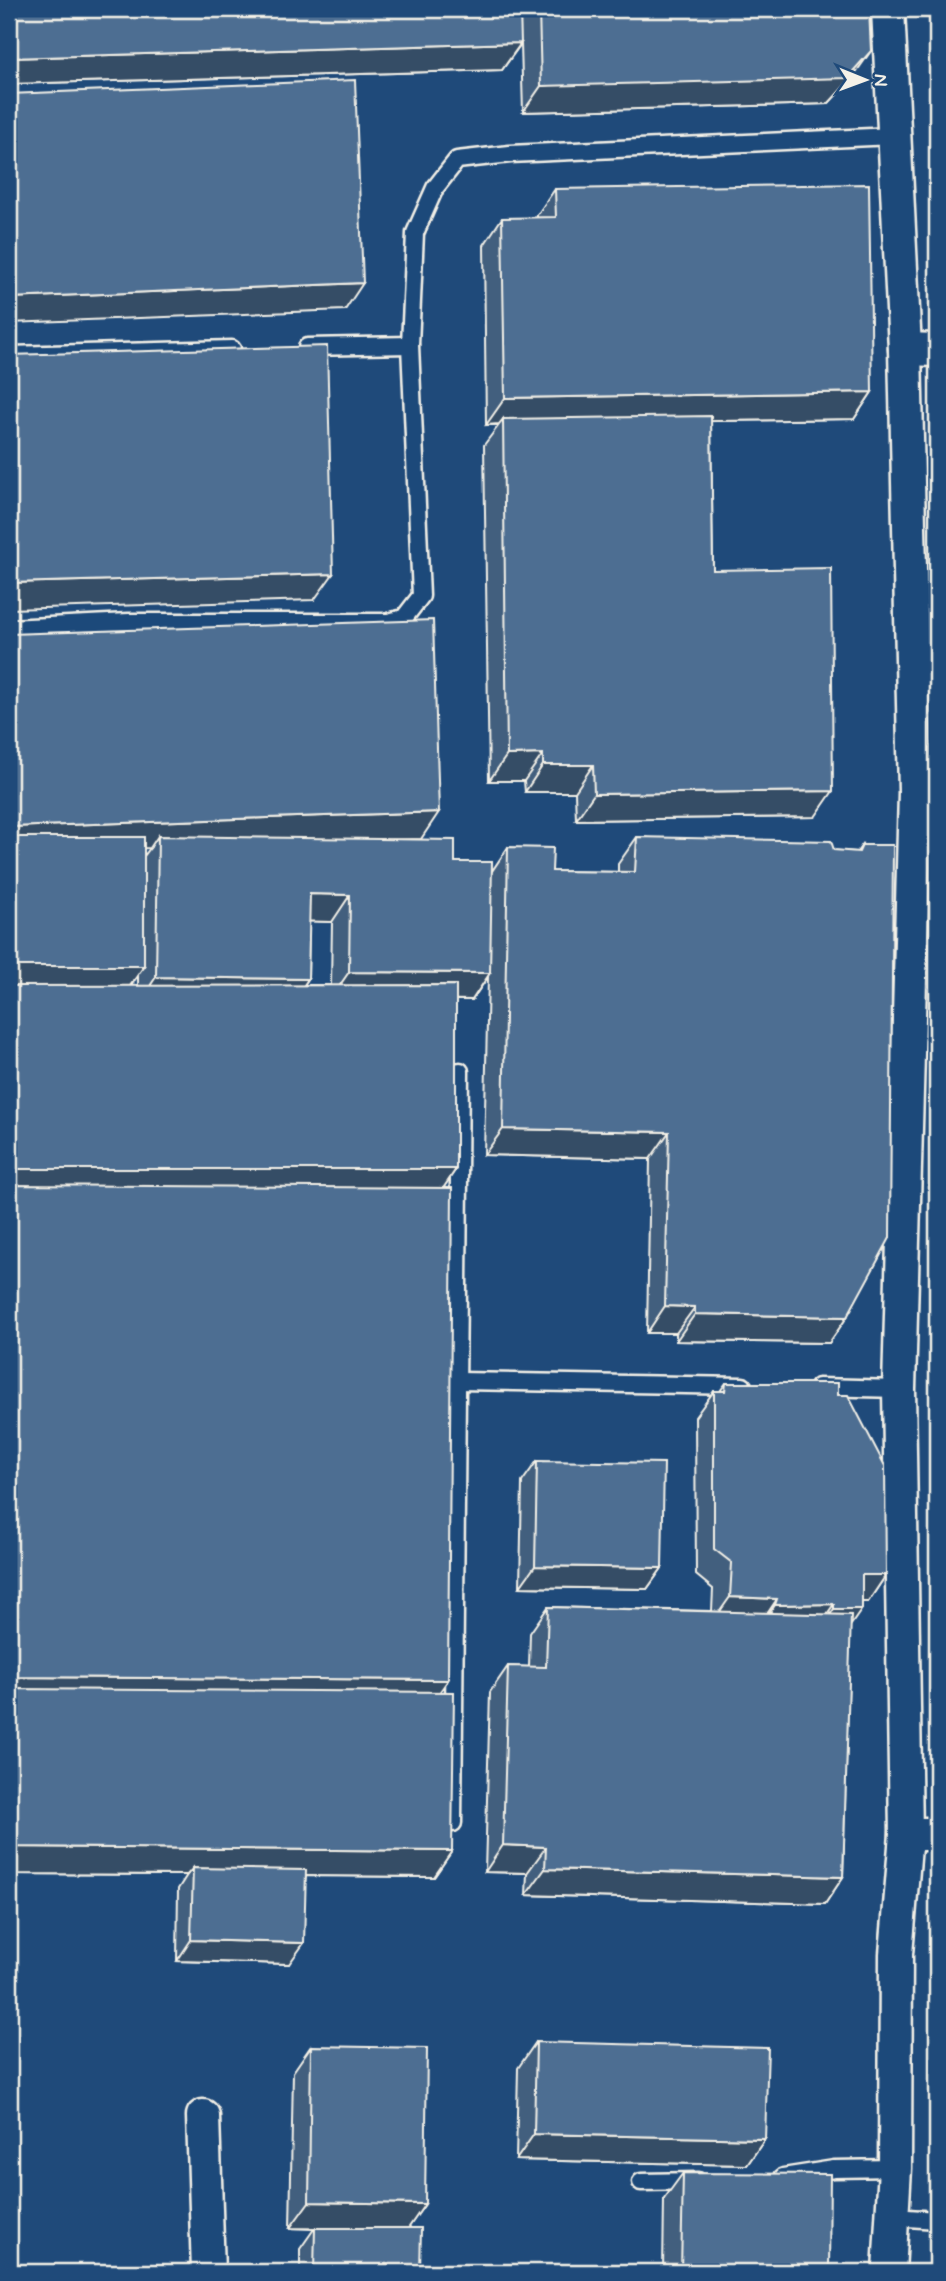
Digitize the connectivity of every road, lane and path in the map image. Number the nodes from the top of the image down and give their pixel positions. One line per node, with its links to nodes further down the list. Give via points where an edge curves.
1 (888, 9): 2 (street)
2 (893, 136): 3 (lane, via 457,160 435,188 415,233); 6 (street)
3 (410, 345): 4 (lane); 9 (lane, via 421,596 404,618 388,622 129,622)
4 (285, 348)
5 (244, 349): 8 (lane)
6 (905, 349): 7 (street); 14 (street, via 915,792)
7 (937, 349)
8 (9, 355)
9 (9, 628)
10 (460, 1071): 11 (lane)
11 (458, 1381): 12 (lane); 15 (lane)
12 (762, 1386)
13 (803, 1387): 14 (lane)
14 (900, 1389): 17 (street)
15 (453, 1823)
16 (937, 1834): 17 (street)
17 (906, 1835): 19 (street, via 896,1954)
18 (203, 2116): 25 (street)
19 (895, 2168): 21 (lane, via 834,2169); 23 (street)
20 (721, 2181): 22 (lane)
21 (761, 2181)
22 (641, 2182)
23 (894, 2217): 24 (lane); 26 (street)
24 (937, 2220)
25 (208, 2272)
26 (889, 2272)

